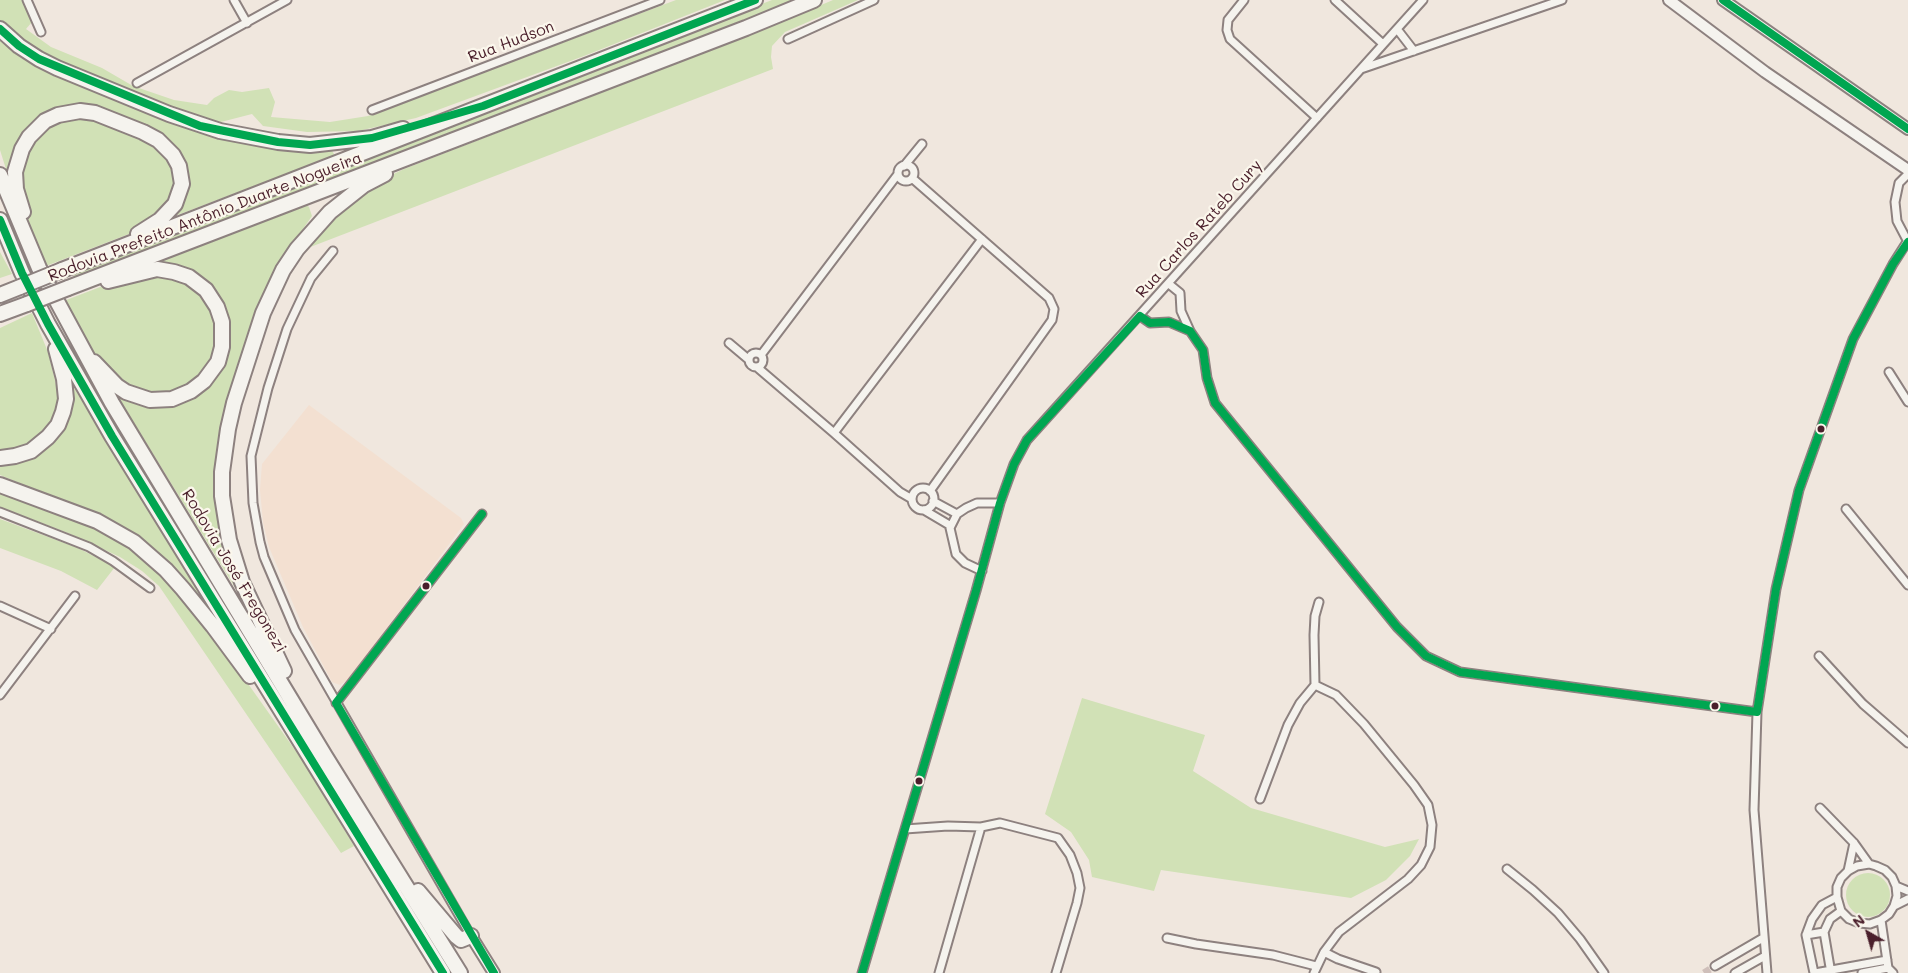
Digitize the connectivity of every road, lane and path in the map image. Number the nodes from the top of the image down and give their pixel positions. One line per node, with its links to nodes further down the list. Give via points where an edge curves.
1 (27, 0): 17 (street)
2 (234, 0): 14 (street)
3 (287, 0): 14 (street)
4 (660, 0): 24 (street, Rua Hudson)
5 (755, 0): 23 (highway, Rodovia Prefeito Antônio Duarte Nogueira)
6 (814, 0): 26 (highway, Rodovia Prefeito Antônio Duarte Nogueira)
7 (874, 0): 18 (street)
8 (1244, 0): 25 (street, via 1228,20 1230,38)
9 (1335, 0): 19 (street)
10 (1423, 0): 16 (street, Rua Carlos Rateb Cury)
11 (1562, 0): 20 (street)
12 (1669, 0): 30 (street, via 1764,72)
13 (1723, 0): 27 (street)
14 (246, 23): 22 (street)
15 (0, 29): 23 (highway, via 38,59 200,126 239,136 310,145 372,138)
16 (1397, 29): 19 (street, Rua Carlos Rateb Cury); 20 (street)
17 (41, 32)
18 (788, 40)
19 (1383, 44): 21 (street, Rua Carlos Rateb Cury)
20 (1414, 51): 21 (street)
21 (1360, 70): 25 (street, Rua Carlos Rateb Cury)
22 (138, 83)
23 (483, 106): 40 (highway, Rodovia Prefeito Antônio Duarte Nogueira)
24 (372, 110)
25 (1317, 118): 43 (street, Rua Carlos Rateb Cury)
26 (493, 124): 44 (highway, Rodovia Prefeito Antônio Duarte Nogueira); 85 (highway, via 364,185 312,230 297,249 263,313 234,403 222,472 229,540 242,582)
27 (1908, 129)
28 (922, 144): 29 (street)
29 (904, 166): 31 (street); 34 (street, via 911,168)
30 (1908, 170)
31 (898, 174): 34 (street, via 903,180); 54 (street)
32 (1908, 174): 38 (street, via 1899,184 1895,202 1897,221)
33 (0, 175): 41 (highway, Rodovia José Fregonezi)
34 (912, 178): 37 (street)
35 (0, 220): 42 (highway, Rodovia José Fregonezi)
36 (0, 232): 42 (highway)
37 (982, 239): 59 (street); 62 (street, via 1049,298 1054,309 1052,320)
38 (1908, 242): 83 (street, via 1853,339 1799,490 1776,589)
39 (333, 250): 82 (street, via 311,278 288,330 268,388 251,456 253,503 264,557 295,630)
40 (82, 263): 41 (highway, via 160,220 175,204 182,184 177,161 158,140 106,116 80,111 58,115 39,126 25,143 17,164 16,189); 45 (highway, Rodovia Prefeito Antônio Duarte Nogueira, bridge)
41 (39, 268): 52 (highway, Rodovia José Fregonezi)
42 (22, 273): 50 (highway, Rodovia José Fregonezi)
43 (1169, 284): 46 (street, via 1180,293); 48 (street, Rua Carlos Rateb Cury)
44 (68, 288): 47 (highway, Rodovia Prefeito Antônio Duarte Nogueira, bridge); 52 (highway, via 157,270 174,272 194,280 210,295 220,314 223,331 218,362 204,381 182,396 157,400 134,396 117,386)
45 (8, 292)
46 (1181, 311): 49 (street); 51 (street)
47 (0, 316)
48 (1140, 316): 49 (street, via 1150,323); 65 (street, Rua Carlos Rateb Cury, via 1027,440)
49 (1169, 322): 51 (street)
50 (48, 324): 60 (highway, via 64,379 66,400 63,412 52,432 37,447); 86 (highway, Rodovia José Fregonezi, via 112,436)
51 (1190, 331): 83 (street, via 1203,350 1214,403 1397,627 1426,656 1460,672)
52 (74, 337): 85 (highway, Rodovia José Fregonezi)
53 (729, 343): 55 (street)
54 (762, 356): 55 (street, via 755,353); 56 (street, via 763,363)
55 (748, 359): 56 (street, via 750,366)
56 (758, 368): 59 (street)
57 (1888, 372): 58 (street)
58 (1908, 402)
59 (834, 433): 63 (street)
60 (0, 458)
61 (0, 484): 86 (highway, via 98,521 152,556 213,626)
62 (930, 491): 63 (street, via 920,489 914,492); 64 (street)
63 (912, 499): 67 (street, via 915,507)
64 (933, 501): 67 (street); 70 (street)
65 (1000, 503): 70 (street, via 977,503); 72 (street, Rua Carlos Rateb Cury)
66 (1846, 509): 73 (street)
67 (924, 510): 71 (street)
68 (0, 512): 74 (street, via 89,547)
69 (482, 514): 82 (street)
70 (957, 514): 71 (street)
71 (951, 526): 72 (street, via 956,554 965,563)
72 (982, 571): 90 (street, Rua Carlos Rateb Cury)
73 (1908, 585)
74 (150, 588)
75 (75, 596): 78 (street)
76 (1319, 602): 80 (street, via 1314,635)
77 (0, 606): 78 (street)
78 (51, 629): 81 (street)
79 (1819, 656): 84 (street, via 1863,704)
80 (1315, 685): 87 (street, via 1288,725); 108 (street, via 1336,695 1414,784 1428,805 1432,826 1430,847 1421,865 1408,879 1339,932)
81 (0, 695)
82 (336, 703): 105 (street)
83 (1757, 712): 107 (street, via 1754,810)
84 (1908, 743)
85 (325, 756): 92 (highway, Rodovia José Fregonezi)
86 (310, 759): 116 (highway, Rodovia José Fregonezi)
87 (1260, 799)
88 (1820, 808): 91 (street)
89 (981, 827): 90 (street); 120 (street); 121 (street, via 1000,822 1058,838 1070,855 1080,888)
90 (905, 829): 119 (street, Rua Carlos Rateb Cury)
91 (1854, 843): 93 (street); 95 (street)
92 (387, 854): 105 (highway, via 456,936 461,940); 117 (highway, Rodovia José Fregonezi)
93 (1869, 864): 95 (street); 96 (street, via 1885,870)
94 (1507, 869): 122 (street, via 1558,913)
95 (1848, 871): 98 (street, via 1837,887)
96 (1896, 886): 97 (street); 100 (street)
97 (1908, 891)
98 (1837, 897): 101 (street); 104 (street, via 1817,912)
99 (1908, 899): 100 (street)
100 (1894, 906): 102 (street)
101 (1841, 911): 102 (street, via 1859,923); 103 (street, via 1830,919)
102 (1881, 920): 110 (street)
103 (1824, 932): 104 (street); 115 (street)
104 (1806, 935): 125 (street)
105 (471, 936): 118 (street)
106 (1167, 938): 112 (street, via 1273,955)
107 (1763, 938): 109 (street); 111 (street)
108 (1324, 952): 112 (street); 114 (street)
109 (1765, 956): 123 (street); 124 (street)
110 (1887, 960): 113 (street); 115 (street)
111 (1715, 966)
112 (1315, 970)
113 (1890, 970): 126 (street)
114 (1376, 972)
115 (1831, 972): 125 (street)
116 (443, 973)
117 (460, 973)
118 (494, 973)
119 (862, 973)
120 (939, 973)
121 (1056, 973)
122 (1604, 973)
123 (1735, 973)
124 (1767, 973)
125 (1814, 973)
126 (1862, 973)

